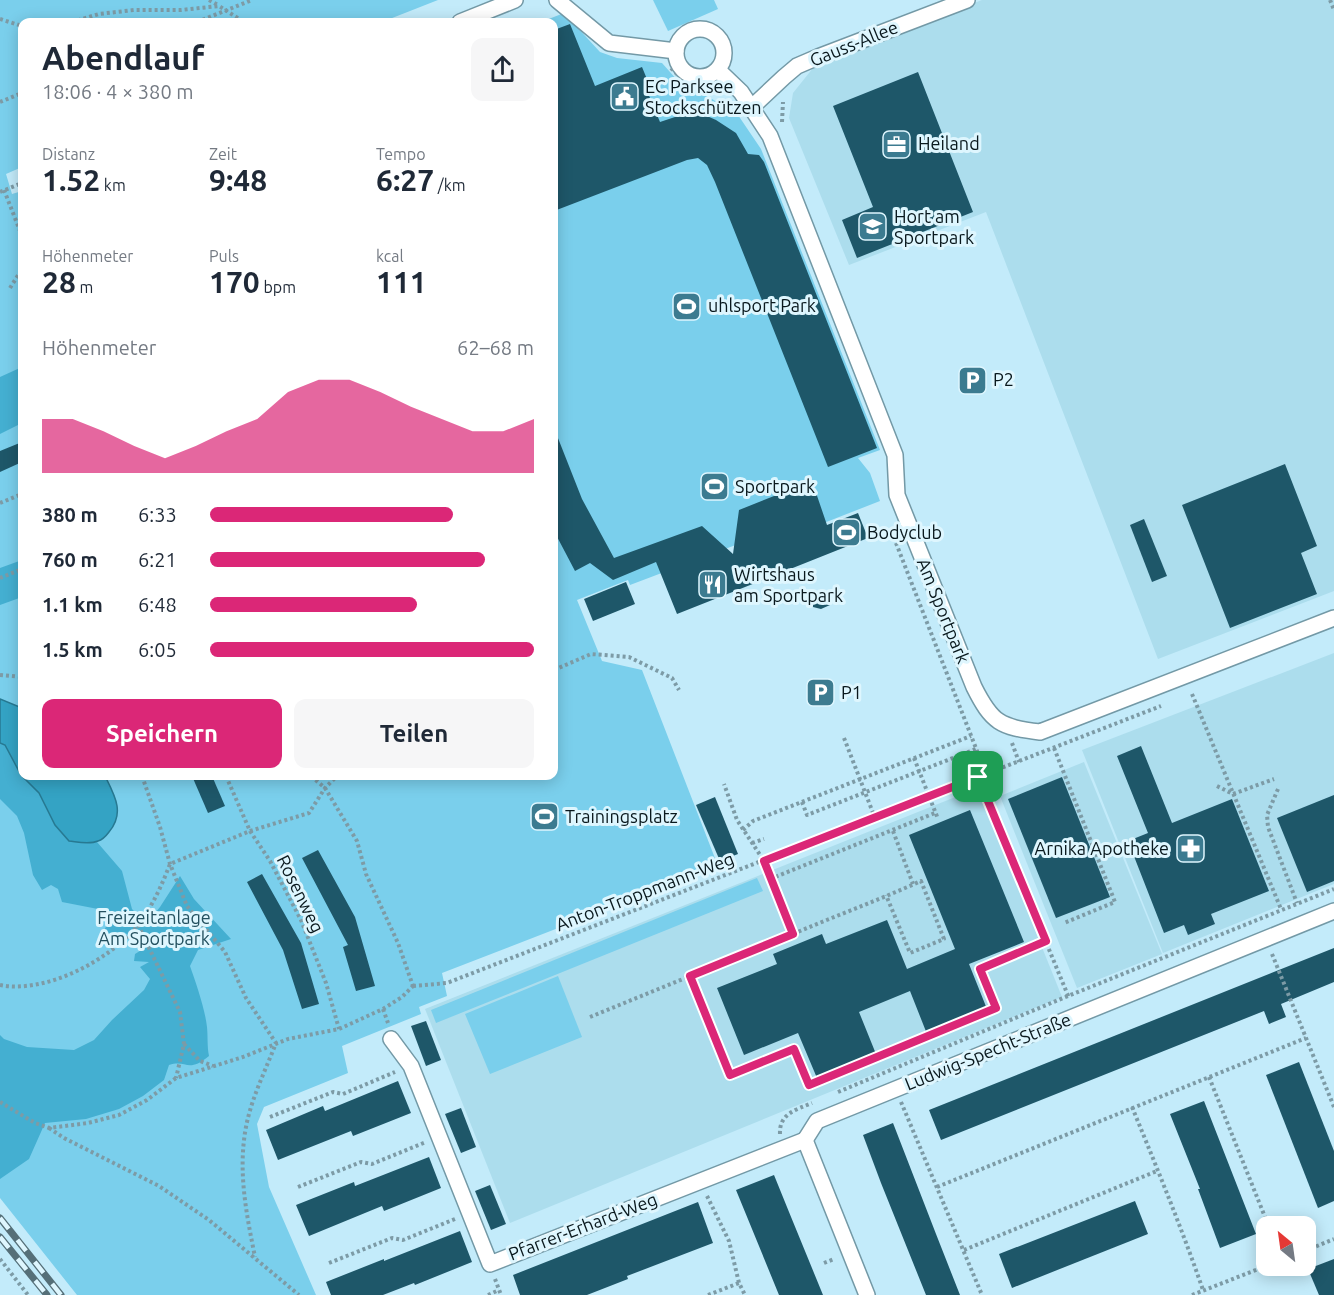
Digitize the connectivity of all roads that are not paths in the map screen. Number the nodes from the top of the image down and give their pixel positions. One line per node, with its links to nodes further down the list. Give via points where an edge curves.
1 (515, 0): 4 (street)
2 (557, 0): 5 (street, via 609,43)
3 (967, 0): 7 (street, Gauss-Allee, via 797,66)
4 (470, 18)
5 (676, 51): 6 (street, via 677,63 696,77); 6 (street, via 681,37 690,31 707,29 724,45 725,58)
6 (718, 70): 7 (street, Am Sportpark)
7 (752, 107): 8 (street, Am Sportpark, via 770,136 895,455 897,495 986,710 1013,729 1040,732)
8 (1334, 618)
9 (1334, 911): 11 (street, Ludwig-Specht-Straße, via 817,1121)
10 (391, 1039): 11 (street, Pfarrer-Erhard-Weg, via 411,1066 489,1264)
11 (805, 1140): 12 (street)
12 (867, 1295)

